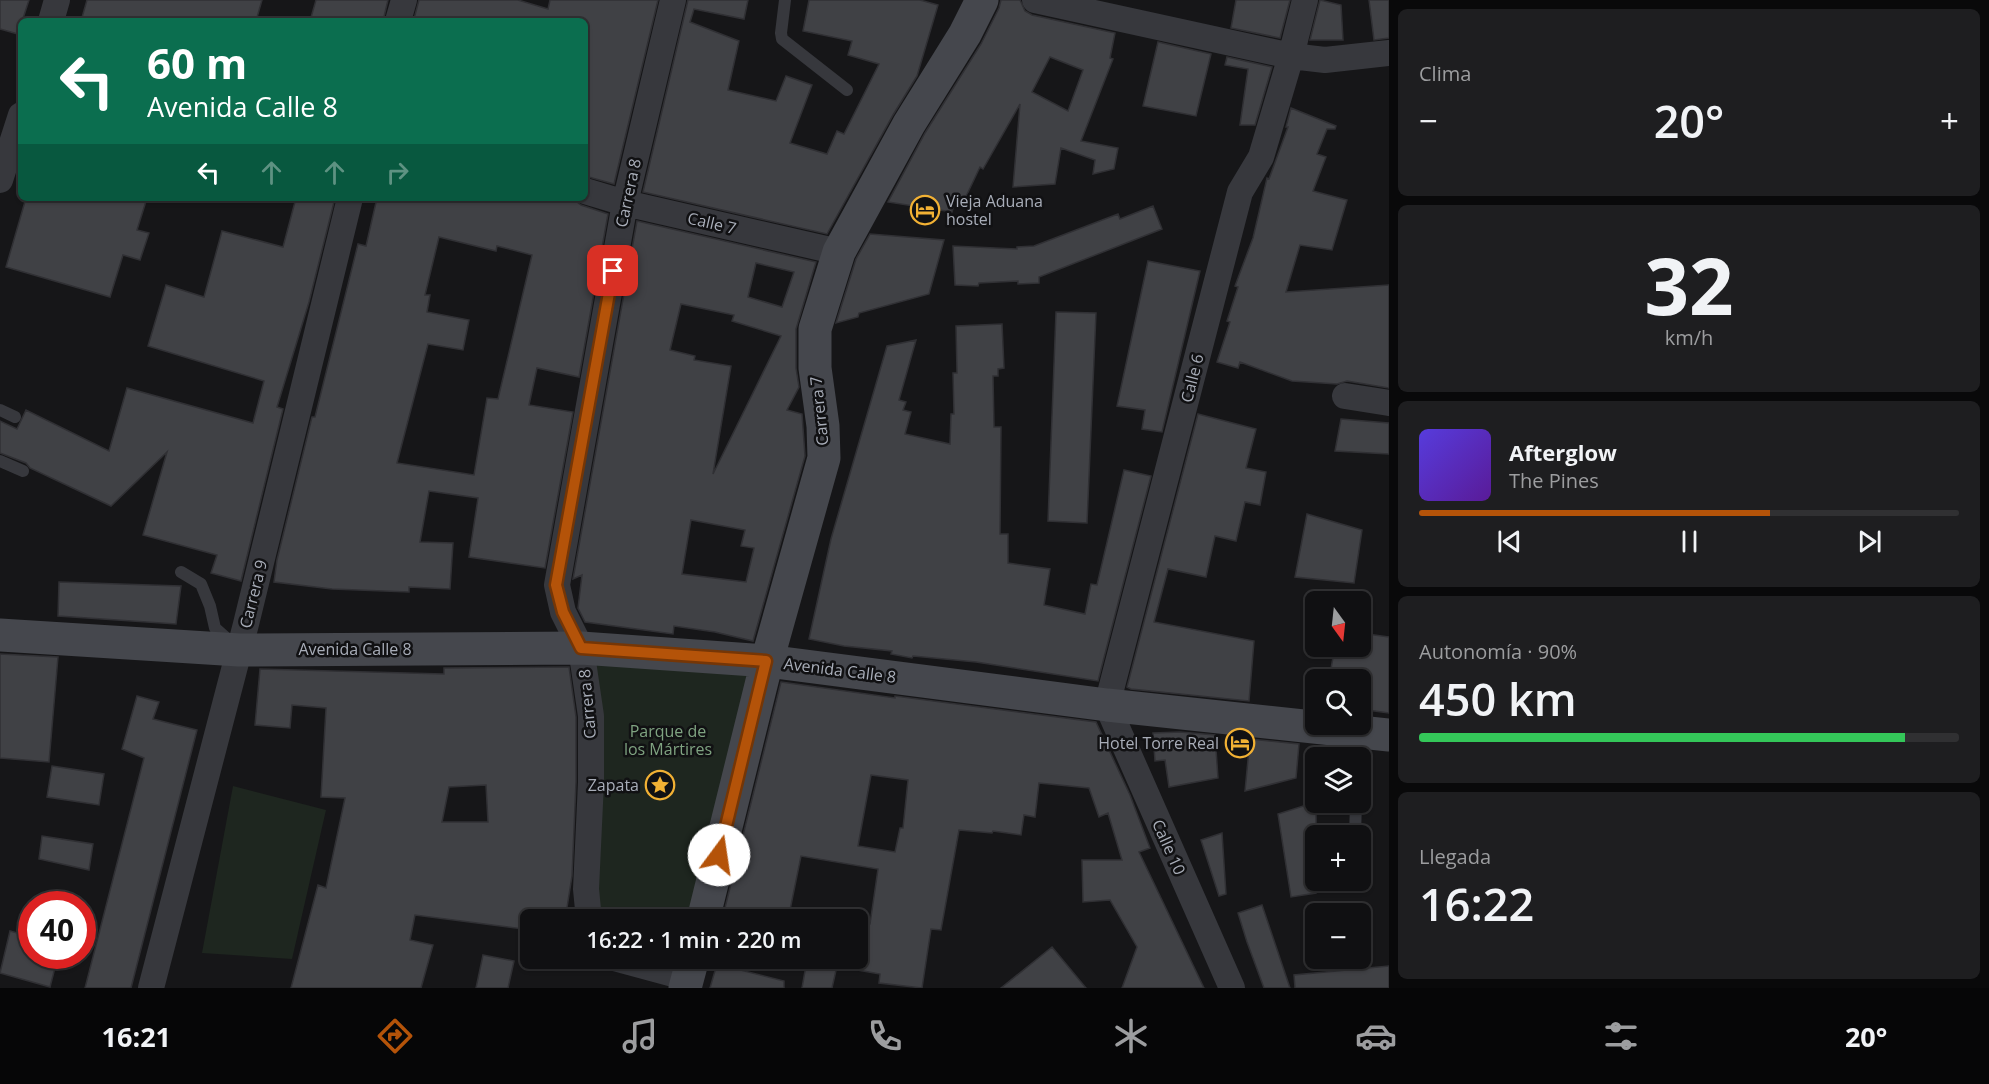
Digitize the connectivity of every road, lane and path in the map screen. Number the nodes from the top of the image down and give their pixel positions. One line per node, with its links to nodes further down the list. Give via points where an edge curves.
1 (57, 0): 8 (street)
2 (404, 0): 9 (street)
3 (673, 0): 17 (street, Carrera 8)
4 (785, 0): 12 (lane, via 783,39)
5 (982, 0): 18 (main road, Carrera 7)
6 (1035, 0): 11 (street)
7 (1305, 0): 11 (street, Calle 6)
8 (52, 18)
9 (399, 18)
10 (1389, 53): 11 (street, via 1325,60)
11 (1292, 56): 30 (street, Calle 6, via 1261,157 1240,192)
12 (848, 90)
13 (18, 124): 14 (street)
14 (0, 180)
15 (588, 192): 17 (street, Calle 7)
16 (349, 201): 28 (street, Carrera 9)
17 (625, 203): 18 (street, Calle 7); 27 (street, Carrera 8, via 556,585 563,612)
18 (839, 252): 29 (main road, Carrera 7, via 815,329 814,368 824,458)
19 (1345, 396): 20 (street)
20 (1389, 403)
21 (0, 410): 22 (lane)
22 (15, 417)
23 (0, 461): 24 (lane)
24 (23, 471)
25 (182, 572): 28 (lane, via 201,584 215,628)
26 (0, 635): 28 (main road, Avenida Calle 8)
27 (581, 648): 28 (main road, Avenida Calle 8); 29 (main road, Avenida Calle 8); 32 (street, Carrera 8, via 591,716)
28 (239, 650): 36 (street, Carrera 9)
29 (766, 661): 30 (main road, Avenida Calle 8); 33 (main road, Carrera 7)
30 (1107, 705): 31 (main road, Avenida Calle 8); 37 (street, Calle 10)
31 (1368, 741)
32 (588, 909)
33 (706, 909)
34 (663, 969): 35 (street)
35 (689, 975)
36 (151, 988)
37 (1232, 988)

